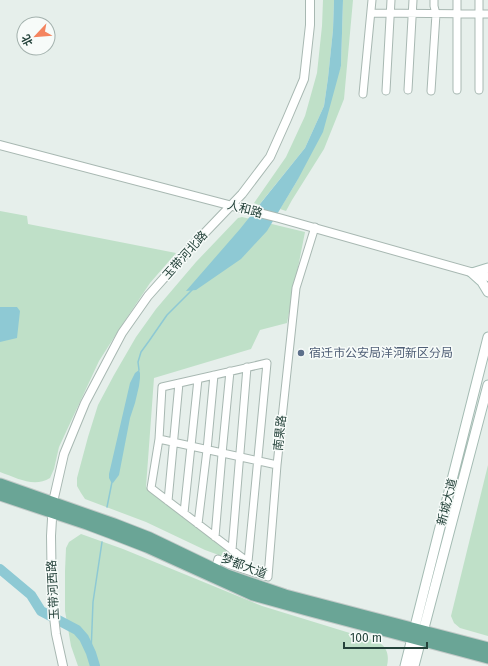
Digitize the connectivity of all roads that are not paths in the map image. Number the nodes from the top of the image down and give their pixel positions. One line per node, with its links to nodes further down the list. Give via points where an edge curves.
1 (310, 0): 22 (street, 玉带河北路, via 304,79 270,157)
2 (372, 0): 8 (street)
3 (391, 0): 9 (street)
4 (413, 0): 10 (street)
5 (434, 0): 11 (street)
6 (457, 0): 12 (street)
7 (479, 0): 13 (street)
8 (371, 13): 9 (street); 20 (street)
9 (390, 13): 10 (street); 18 (street)
10 (413, 13): 11 (street); 15 (street)
11 (436, 14): 12 (street); 19 (street)
12 (456, 14): 13 (street); 16 (street)
13 (478, 14): 14 (street); 17 (street)
14 (488, 14)
15 (408, 90)
16 (457, 90)
17 (479, 90)
18 (386, 91)
19 (431, 92)
20 (363, 94)
21 (0, 145): 22 (street, 人和路)
22 (231, 205): 23 (street, 人和路); 46 (street, 玉带河北路, via 148,296 122,333 85,403 64,454)
23 (314, 228): 25 (street, 人和路); 42 (street, 南果路, via 296,288)
24 (488, 268): 25 (main road)
25 (472, 273): 26 (street, 人和路); 27 (main road)
26 (488, 278)
27 (488, 292)
28 (488, 337): 52 (main road, 新城大道)
29 (247, 368): 30 (street); 40 (street); 41 (street, via 267,363)
30 (230, 371): 31 (street); 39 (street)
31 (214, 375): 32 (street); 38 (street)
32 (198, 379): 33 (street); 37 (street)
33 (179, 383): 35 (street, via 162,387); 36 (street)
34 (488, 385): 52 (main road, 新城大道)
35 (159, 439): 36 (street); 45 (street, via 151,488)
36 (174, 443): 37 (street); 45 (street)
37 (190, 446): 38 (street); 47 (street)
38 (207, 450): 39 (street); 48 (street)
39 (222, 454): 40 (street); 49 (street)
40 (240, 458): 41 (street); 50 (street)
41 (258, 462): 42 (street); 50 (street, via 248,562)
42 (277, 465): 51 (street, 南果路, via 268,577 218,559)
43 (0, 484): 46 (main road, 梦都大道)
44 (0, 495): 46 (main road, 梦都大道)
45 (168, 501): 47 (street)
46 (52, 507): 51 (main road, 梦都大道, via 114,524); 52 (main road, 梦都大道, via 252,595 307,610); 55 (street, 玉带河西路, via 52,599)
47 (184, 513): 48 (street)
48 (198, 524): 49 (street)
49 (215, 537): 50 (street)
50 (232, 550)
51 (215, 569): 52 (main road, 梦都大道, via 285,595)
52 (418, 634): 53 (main road, 梦都大道); 54 (main road, 梦都大道); 56 (main road, 新城大道); 57 (main road, 新城大道)
53 (488, 648)
54 (488, 658)
55 (63, 666)
56 (405, 666)
57 (414, 666)

